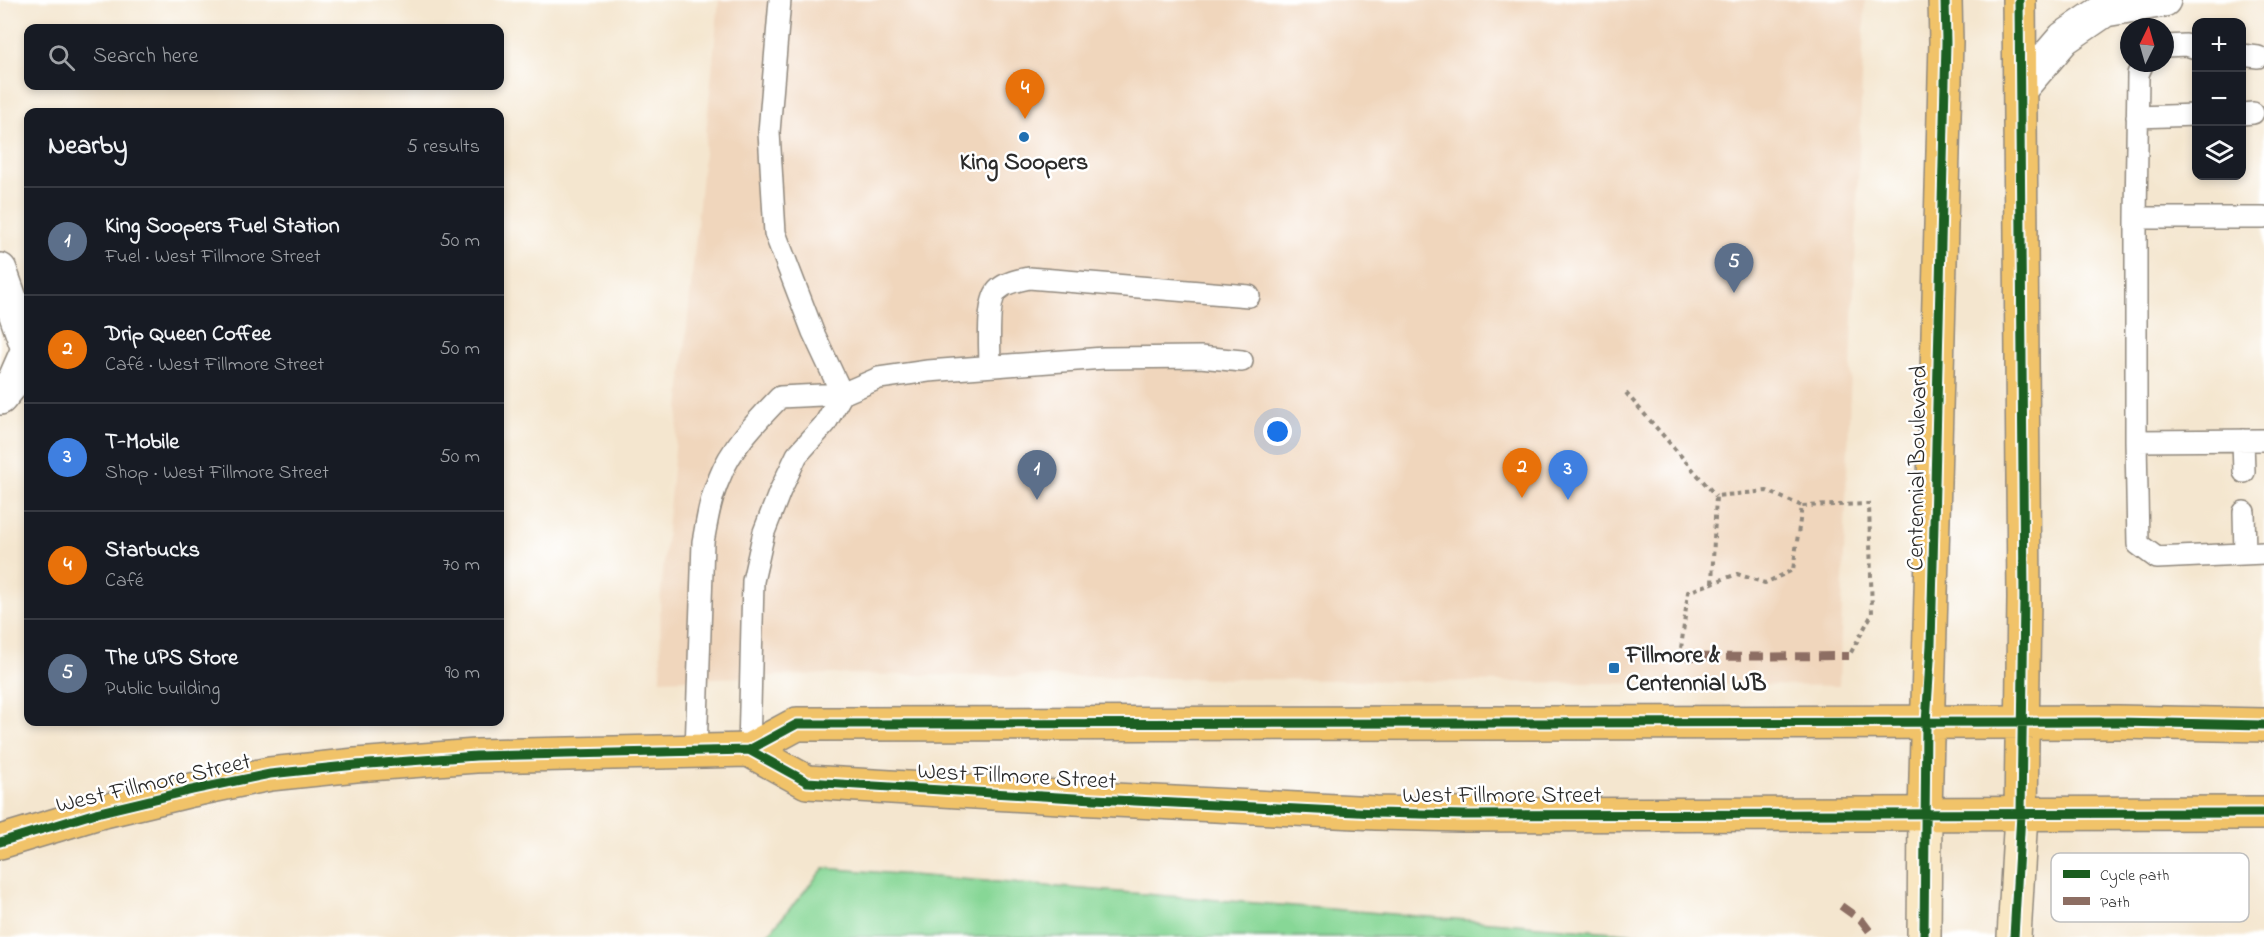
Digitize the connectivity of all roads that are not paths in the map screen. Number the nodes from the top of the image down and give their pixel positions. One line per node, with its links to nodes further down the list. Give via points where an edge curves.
1 (780, 0): 20 (lane, via 769,132 775,233)
2 (1945, 0): 27 (main road, Centennial Boulevard)
3 (2019, 0): 9 (main road)
4 (2164, 0): 5 (street)
5 (2097, 5): 9 (street)
6 (2174, 46): 7 (lane)
7 (2192, 47)
8 (2139, 72): 11 (lane)
9 (2021, 88): 28 (main road)
10 (2192, 115): 11 (lane)
11 (2137, 117): 12 (lane)
12 (2136, 218): 13 (lane); 23 (lane)
13 (2264, 218)
14 (0, 270): 16 (street)
15 (1249, 296): 19 (lane, via 1029,278 1010,283 998,289 991,301)
16 (24, 338)
17 (24, 358): 21 (street, via 14,381)
18 (1242, 361): 19 (lane, via 1200,357 1104,358)
19 (990, 366): 20 (lane, via 879,378)
20 (842, 394): 30 (lane, via 825,424 797,454 764,532 753,581); 31 (lane, via 780,397 733,453 719,478 703,542)
21 (0, 398)
22 (2254, 440): 23 (lane); 24 (lane)
23 (2136, 441): 26 (lane, via 2138,544 2157,558)
24 (2244, 472)
25 (2244, 512): 26 (lane)
26 (2254, 554)
27 (1926, 723): 28 (main road, West Fillmore Street); 30 (main road, West Fillmore Street, via 797,724); 32 (main road, Centennial Boulevard)
28 (2021, 723): 29 (main road, West Fillmore Street); 34 (main road)
29 (2264, 725)
30 (749, 750): 31 (main road, West Fillmore Street); 32 (main road, West Fillmore Street, via 807,782 1064,798 1452,815)
31 (696, 751): 35 (main road, West Fillmore Street, via 476,756 270,774 96,813)
32 (1925, 813): 34 (main road, West Fillmore Street); 36 (main road, Centennial Boulevard)
33 (2264, 813): 34 (main road, West Fillmore Street)
34 (2021, 814): 37 (main road)
35 (0, 842)
36 (1924, 937)
37 (2014, 937)

